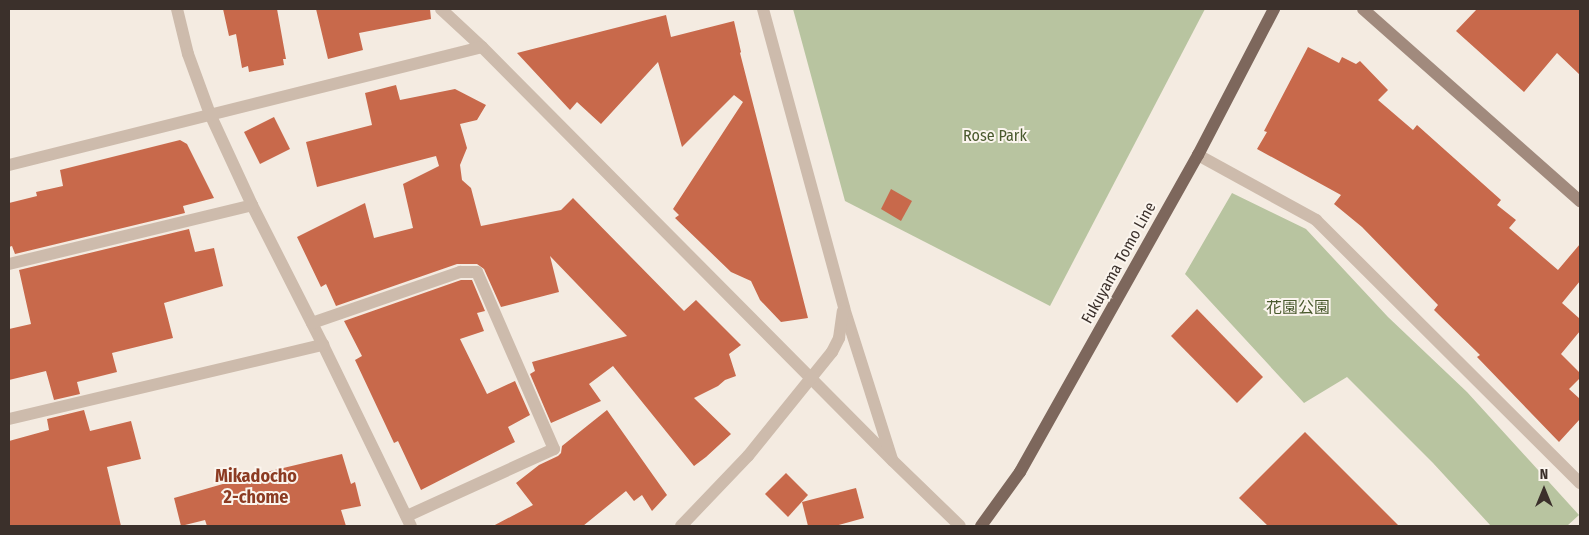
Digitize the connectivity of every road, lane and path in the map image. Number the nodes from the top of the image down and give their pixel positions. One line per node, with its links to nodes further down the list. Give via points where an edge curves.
1 (177, 9): 7 (street, via 188,54)
2 (441, 9): 6 (street)
3 (764, 9): 13 (street)
4 (1274, 9): 8 (main road, Fukuyama Tomo Line)
5 (1363, 9): 10 (street)
6 (482, 47): 7 (street); 16 (street)
7 (210, 114): 9 (street); 11 (street)
8 (1198, 155): 19 (street, via 1316,220); 23 (main road, Fukuyama Tomo Line, via 1020,472)
9 (9, 165)
10 (1580, 201)
11 (252, 205): 12 (street); 14 (street)
12 (9, 264)
13 (844, 308): 16 (street, via 839,338); 18 (street)
14 (312, 323): 15 (street); 20 (street, via 460,272 477,272 554,449)
15 (323, 345): 17 (street); 20 (street)
16 (812, 379): 18 (street); 21 (street, via 748,456)
17 (9, 419)
18 (892, 461): 22 (street)
19 (1580, 484)
20 (409, 521)
21 (682, 526)
22 (960, 526)
23 (981, 526)

